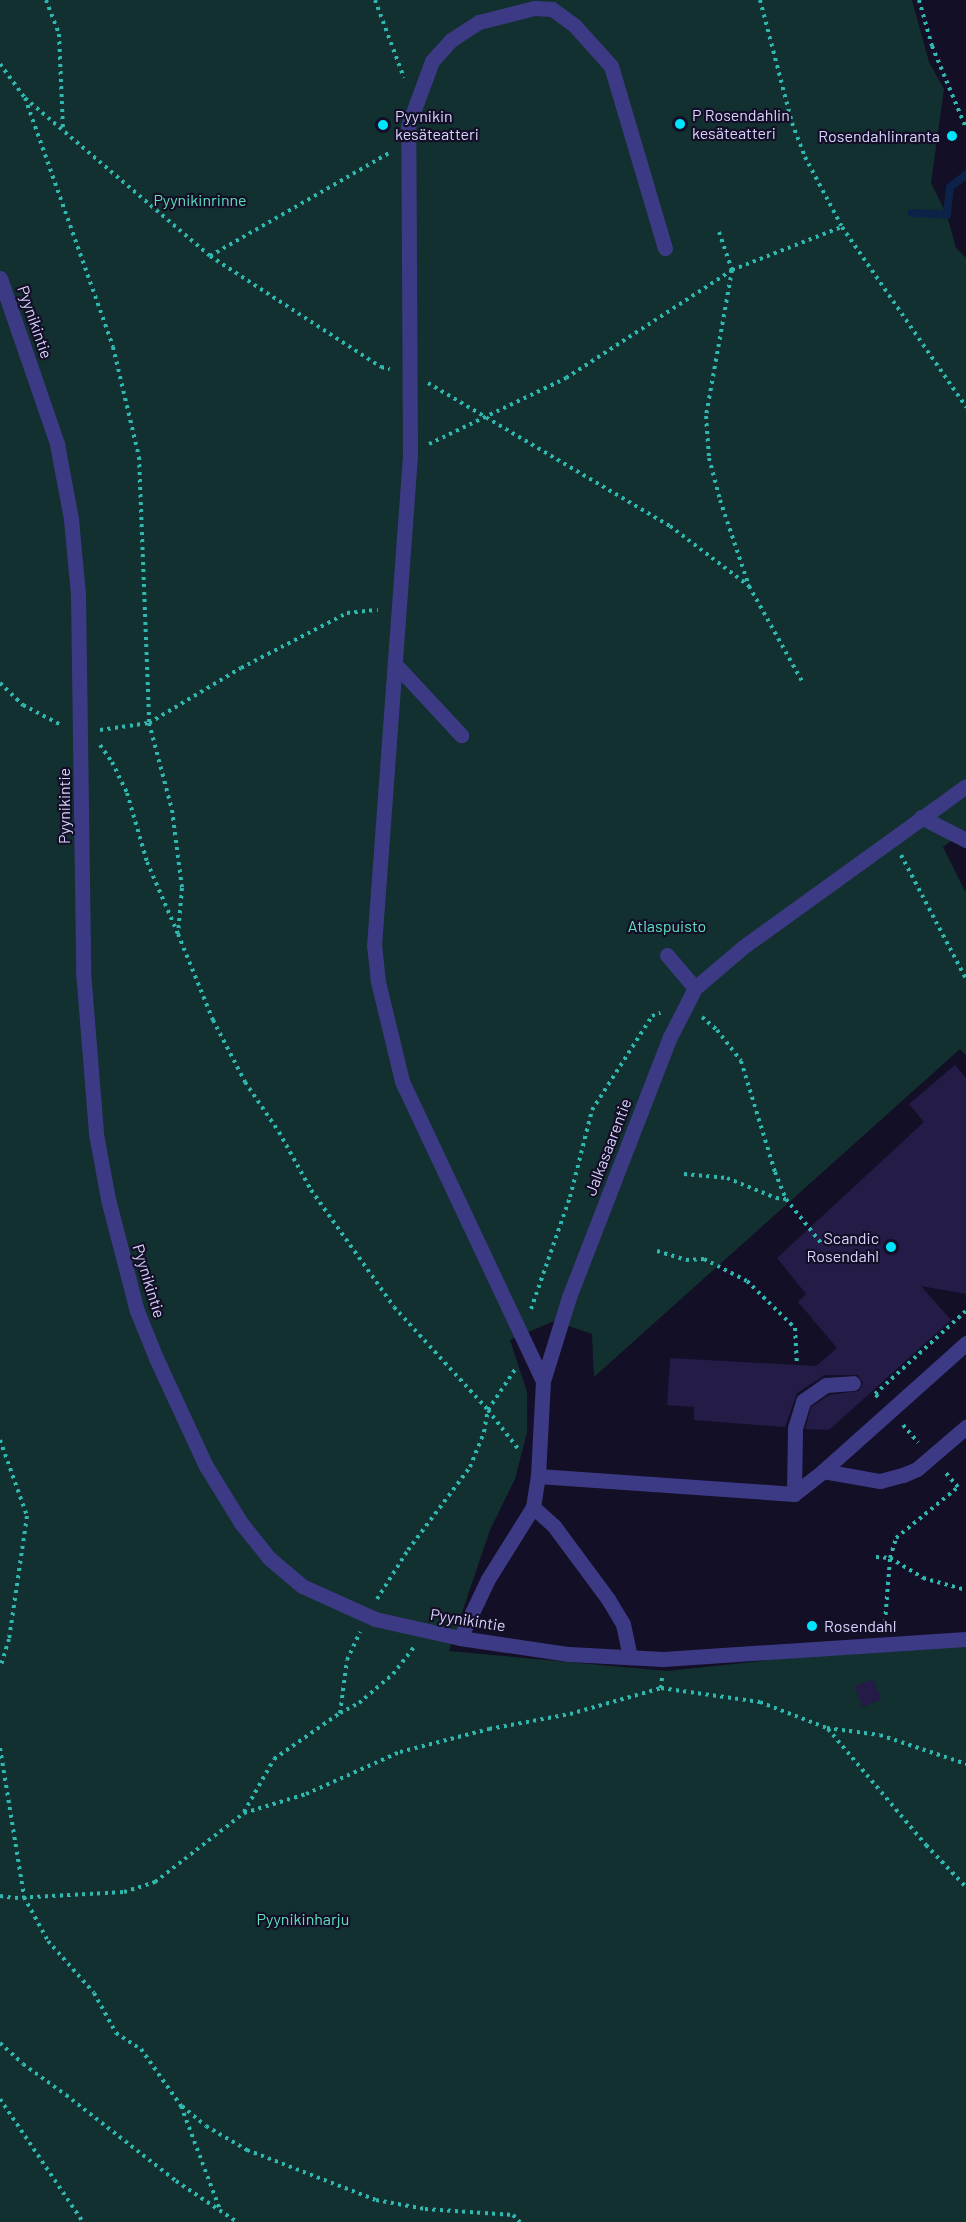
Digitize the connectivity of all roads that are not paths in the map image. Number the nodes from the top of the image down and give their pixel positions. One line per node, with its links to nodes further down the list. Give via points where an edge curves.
1 (665, 248): 3 (street, via 611,66 574,26 552,9 534,8 479,22 451,40 432,61 408,126 410,454)
2 (0, 278): 18 (street, Pyynikintie, via 57,444 71,519 78,594 83,971 90,1074 108,1199 137,1311 178,1411 206,1466 223,1497 269,1558 302,1587 367,1615)
3 (396, 665): 4 (street); 11 (street, via 374,946 378,982 402,1081)
4 (461, 735)
5 (966, 786): 6 (street, Jalkasaarentie)
6 (921, 817): 7 (street); 9 (street, Jalkasaarentie, via 743,947)
7 (966, 840)
8 (666, 955): 9 (street)
9 (694, 988): 11 (street, Jalkasaarentie, via 569,1298)
10 (966, 1343): 14 (street)
11 (543, 1381): 15 (street, Jalkasaarentie)
12 (853, 1383): 16 (street, via 826,1385 803,1401 795,1428)
13 (966, 1427): 14 (street, via 903,1475 880,1481)
14 (823, 1471): 16 (street)
15 (538, 1476): 16 (street); 17 (street, Jalkasaarentie)
16 (794, 1494)
17 (534, 1507): 18 (street, Jalkasaarentie, via 488,1579); 20 (street, via 559,1532 608,1599 623,1624)
18 (460, 1638): 20 (street, Pyynikintie, via 569,1654)
19 (966, 1639): 20 (street, Pyynikintie, via 663,1659)
20 (630, 1657)

